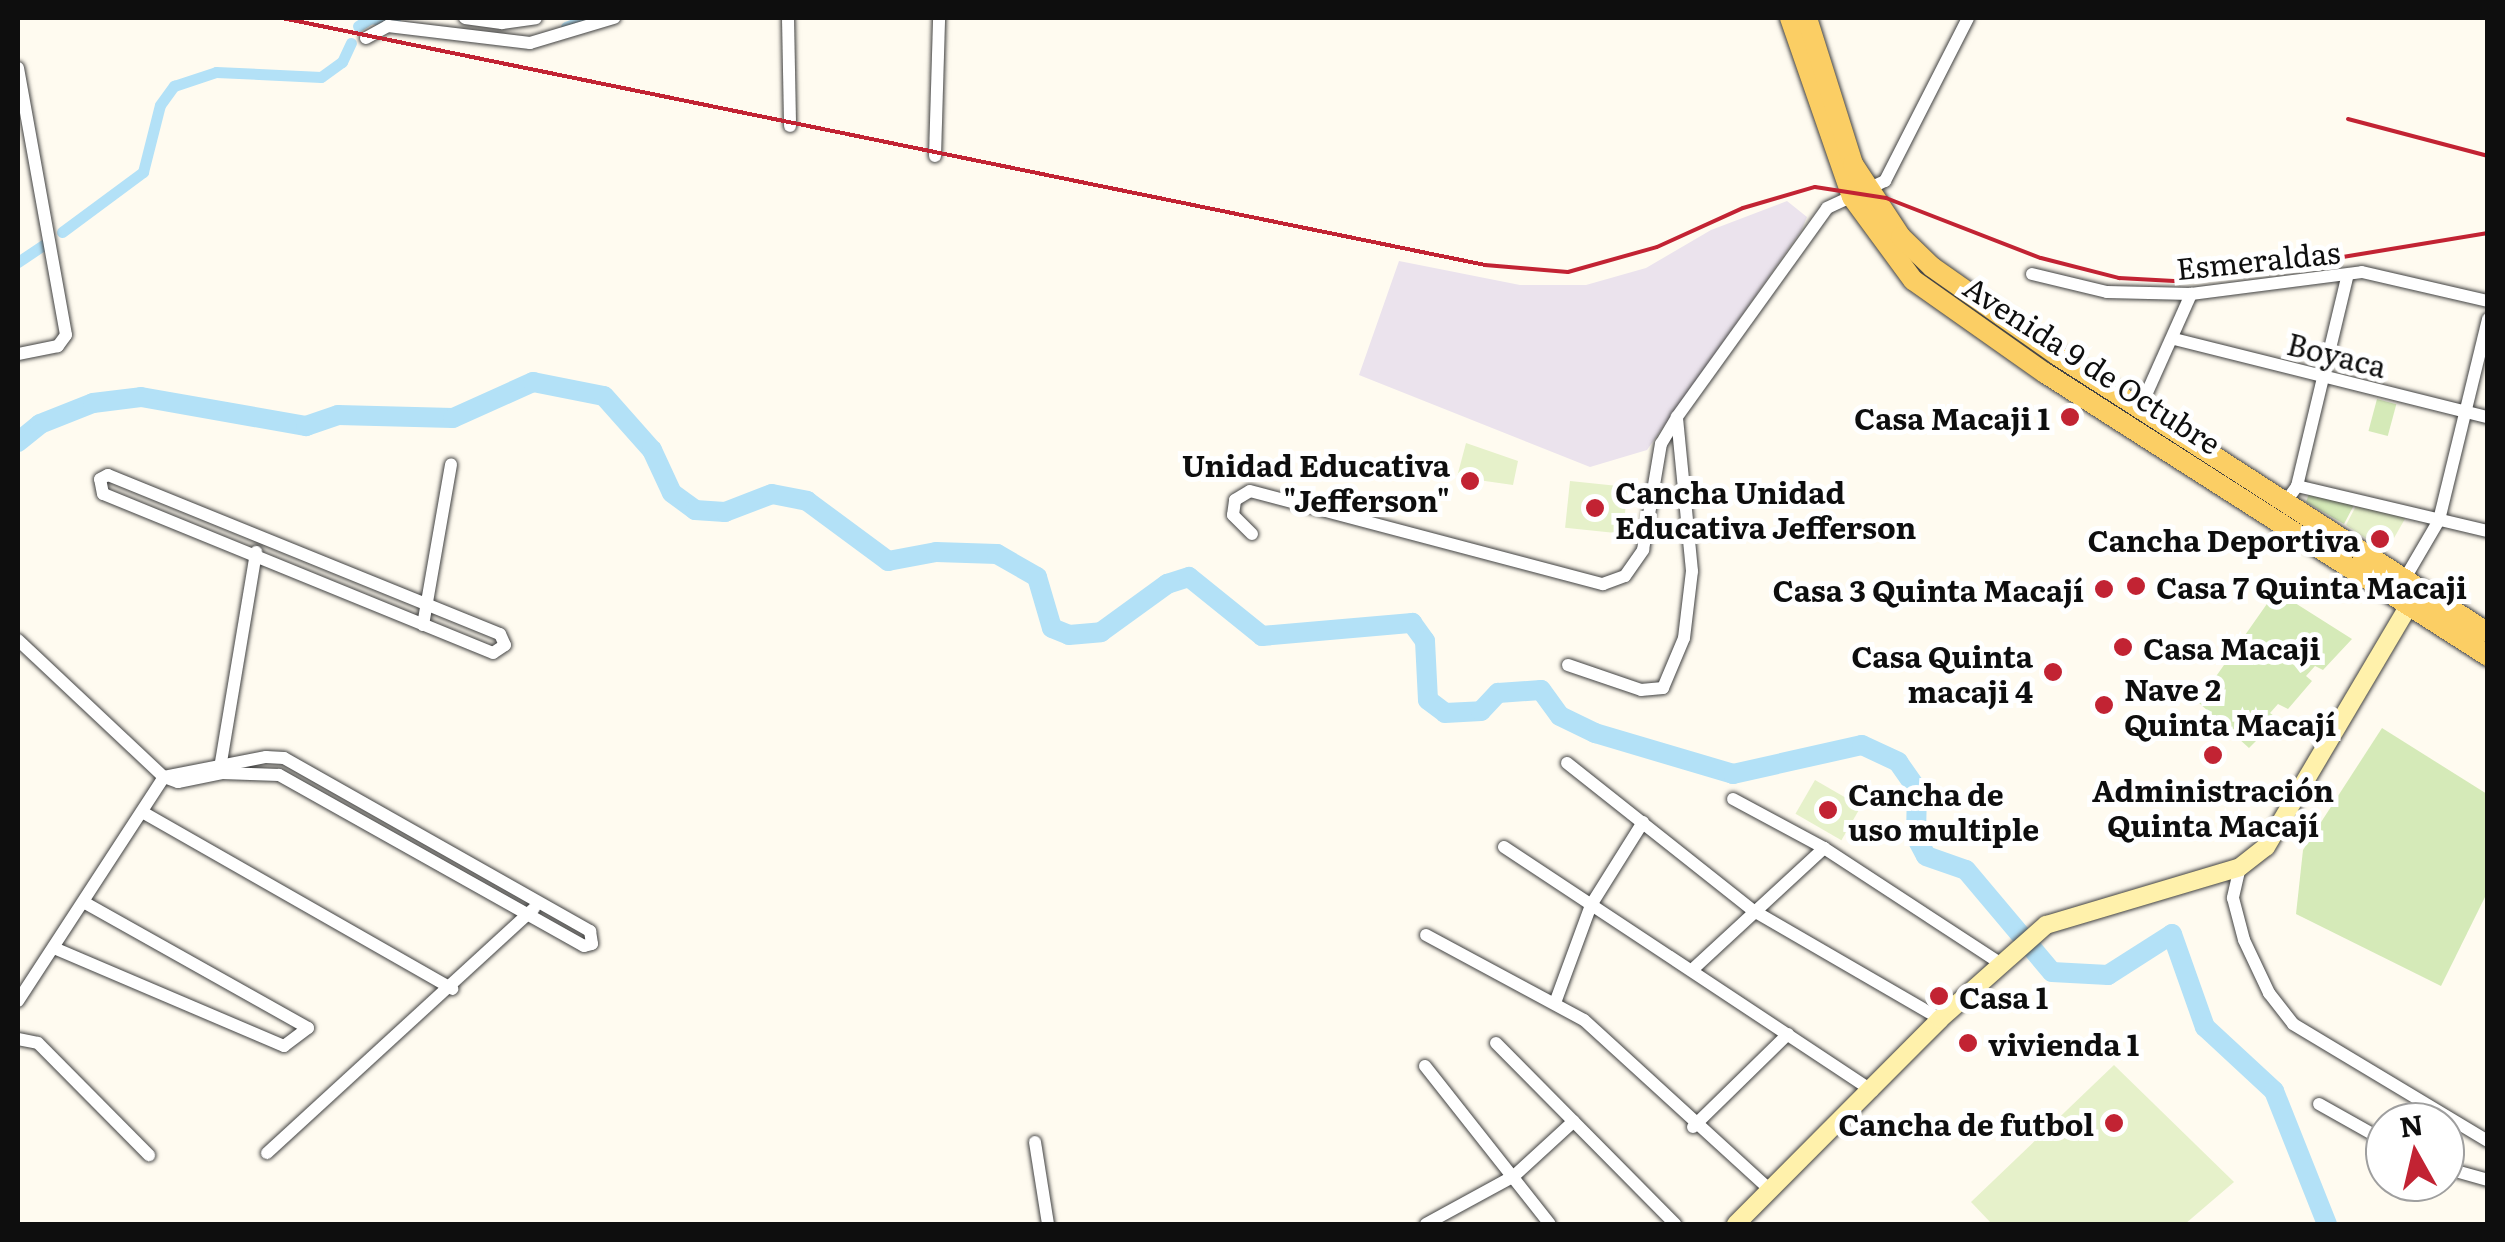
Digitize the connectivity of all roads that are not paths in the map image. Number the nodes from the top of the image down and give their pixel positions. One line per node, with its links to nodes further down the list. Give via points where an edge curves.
1 (464, 18): 2 (street)
2 (536, 18)
3 (614, 18): 10 (street, via 530,43 388,26)
4 (788, 18): 12 (street)
5 (940, 18): 13 (street)
6 (1790, 18): 14 (main road, Avenida 9 de Octubre)
7 (1807, 18): 14 (main road, Avenida 9 de Octubre)
8 (1968, 18): 14 (street, via 1885,182)
9 (1978, 18): 15 (street)
10 (366, 38)
11 (18, 68): 22 (street, via 66,335 58,346)
12 (790, 126)
13 (935, 156)
14 (1860, 194): 15 (main road, Avenida 9 de Octubre); 26 (street, via 1827,208); 35 (main road, Avenida 9 de Octubre, via 1912,280)
15 (1882, 208): 24 (main road, Avenida 9 de Octubre, via 1932,267)
16 (2032, 274): 18 (street, Esmeraldas, via 2108,292)
17 (2347, 278): 18 (street, Esmeraldas); 19 (street, Esmeraldas, via 2362,272); 23 (street)
18 (2191, 294): 21 (street)
19 (2488, 301)
20 (2488, 318): 25 (street)
21 (2174, 339): 23 (street, Boyaca); 24 (street)
22 (18, 354)
23 (2323, 376): 25 (street, Boyaca); 29 (street)
24 (2141, 406): 29 (main road, Avenida 9 de Octubre)
25 (2465, 411): 27 (street, Boyaca); 30 (street)
26 (1677, 417): 32 (street, via 1661,444 1643,550 1626,576 1603,584 1250,492 1236,500 1233,515); 41 (street, via 1692,571 1684,638 1663,688 1652,692)
27 (2488, 417)
28 (452, 464): 36 (street)
29 (2292, 493): 30 (street); 35 (main road, Avenida 9 de Octubre)
30 (2439, 520): 31 (street); 35 (street)
31 (2488, 531)
32 (1252, 534)
33 (258, 539): 34 (street); 34 (street, via 108,475 100,479 103,494); 36 (street)
34 (255, 558): 37 (street); 42 (street)
35 (2410, 591): 38 (main road, Avenida 9 de Octubre); 40 (main road, Avenida 9 de Octubre); 50 (street, via 2266,847)
36 (426, 606): 37 (street); 37 (street, via 500,634 504,645 493,653)
37 (423, 625)
38 (2488, 633)
39 (18, 640): 44 (street)
40 (2488, 656)
41 (1568, 665)
42 (220, 762): 44 (street); 53 (street, via 284,758)
43 (1567, 764): 47 (street)
44 (164, 777): 46 (street); 53 (street, via 178,782 222,773 280,775)
45 (1733, 798): 49 (street)
46 (144, 813): 51 (street); 59 (street)
47 (1643, 822): 52 (street); 54 (street)
48 (1504, 847): 52 (street)
49 (1824, 848): 54 (street); 57 (street)
50 (2240, 867): 57 (street, via 2046,924); 72 (street, via 2233,898 2244,940 2269,993 2293,1024)
51 (85, 902): 56 (street); 56 (street, via 308,1028 284,1046)
52 (1590, 905): 58 (street); 61 (street)
53 (535, 908): 59 (street)
54 (1754, 911): 58 (street); 62 (street)
55 (1426, 936): 61 (street)
56 (54, 948): 60 (street)
57 (2002, 964): 62 (street)
58 (1692, 970): 63 (street)
59 (452, 989): 74 (street)
60 (18, 1001)
61 (1555, 1003): 70 (street, via 1612,1043)
62 (1940, 1019): 67 (street)
63 (1788, 1034): 67 (street); 70 (street)
64 (18, 1039): 75 (street, via 38,1043)
65 (1496, 1043): 69 (street)
66 (1425, 1066): 76 (street)
67 (1873, 1091): 77 (street)
68 (2319, 1104): 71 (street)
69 (1574, 1122): 76 (street); 81 (street)
70 (1694, 1127): 77 (street)
71 (2365, 1130)
72 (2488, 1141)
73 (1035, 1142): 78 (street)
74 (267, 1153)
75 (149, 1155)
76 (1514, 1176): 79 (street); 80 (street)
77 (1771, 1191): 82 (street)
78 (1048, 1224)
79 (1426, 1224)
80 (1550, 1224)
81 (1675, 1224)
82 (1736, 1224)

